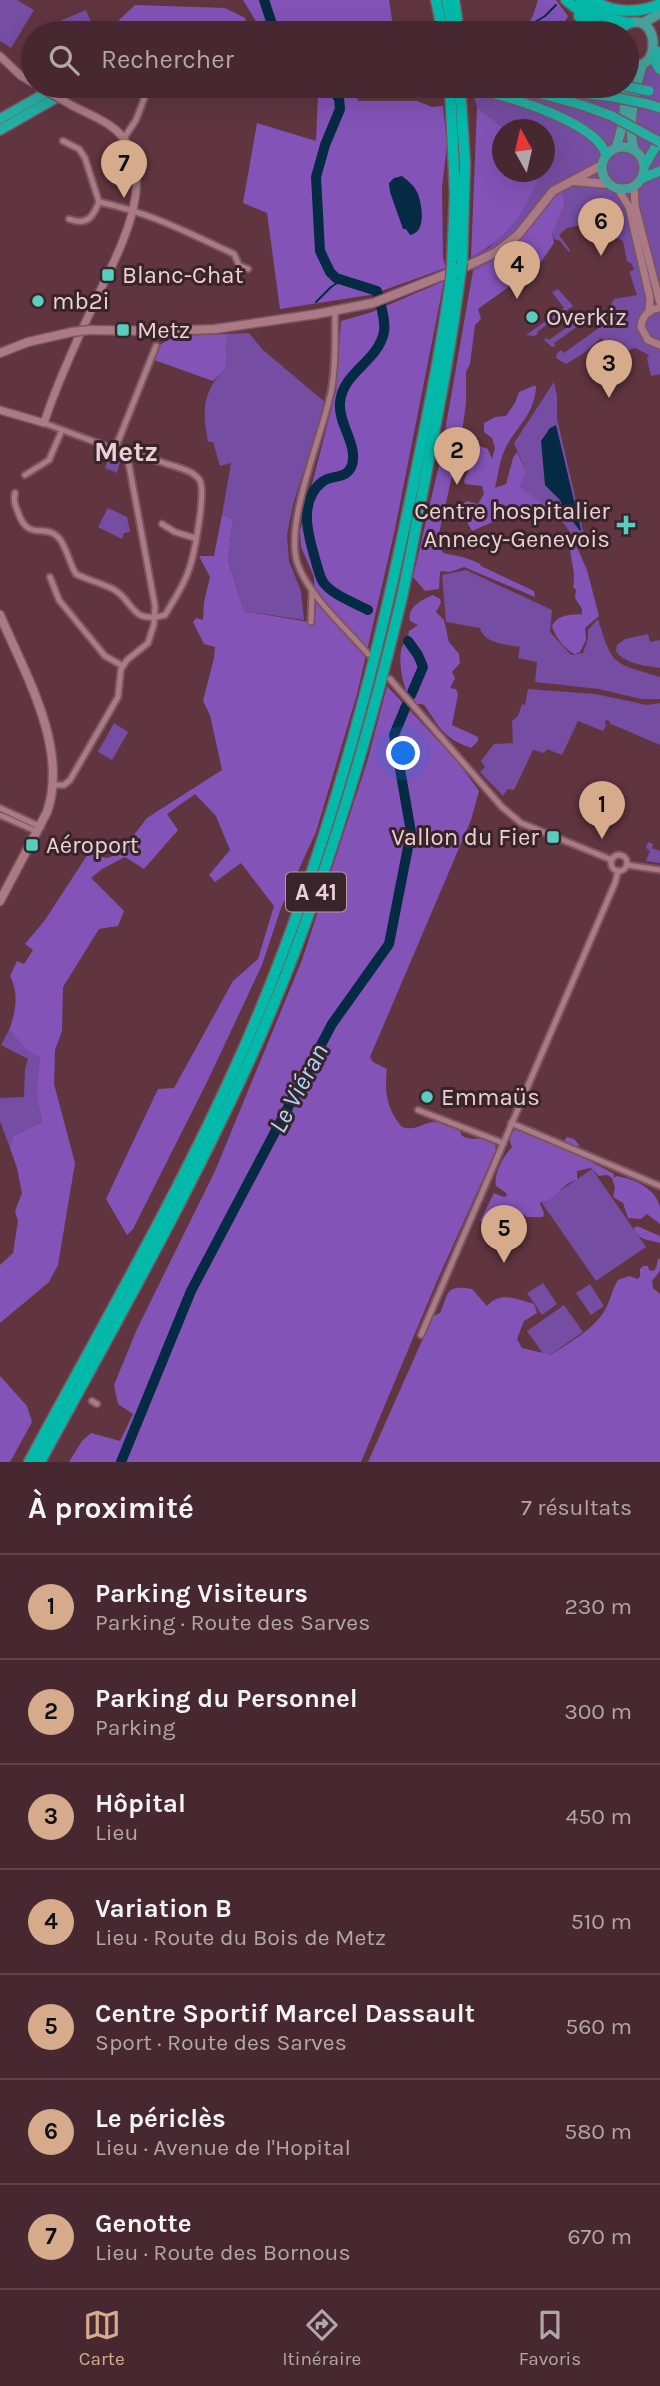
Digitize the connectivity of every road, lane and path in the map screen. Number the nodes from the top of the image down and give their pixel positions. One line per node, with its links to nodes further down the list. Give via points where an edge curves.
1 (436, 0): 9 (highway)
2 (447, 0): 10 (highway)
3 (454, 0): 11 (highway)
4 (582, 0): 14 (highway, via 601,14)
5 (592, 0): 7 (highway, via 628,11)
6 (567, 1): 12 (highway); 13 (highway)
7 (660, 4)
8 (660, 13): 16 (main road)
9 (440, 21)
10 (451, 21)
11 (457, 21)
12 (584, 21)
13 (593, 21)
14 (623, 21)
15 (639, 23): 16 (main road)
16 (643, 23): 17 (main road)
17 (658, 31): 18 (main road)
18 (657, 56): 21 (main road); 22 (highway)
19 (2, 59): 23 (street)
20 (639, 66): 21 (main road)
21 (642, 66): 24 (main road)
22 (660, 70)
23 (21, 74)
24 (639, 76)
25 (639, 89): 26 (highway, bridge)
26 (660, 94)
27 (37, 98): 39 (highway)
28 (56, 98): 40 (highway)
29 (59, 98): 41 (street, bridge)
30 (144, 98): 41 (street)
31 (451, 98): 58 (highway, A 41)
32 (460, 98): 58 (highway, A 41, via 465,187)
33 (507, 98): 46 (highway, bridge, via 574,125 598,140)
34 (559, 98): 43 (highway, bridge, via 612,116)
35 (618, 98): 38 (highway, bridge)
36 (625, 98): 44 (main road)
37 (635, 98): 45 (main road)
38 (660, 108)
39 (0, 119)
40 (0, 130)
41 (124, 138): 56 (street, via 134,169)
42 (63, 141): 55 (street, via 85,158)
43 (660, 143): 48 (highway)
44 (616, 148): 45 (main road); 46 (main road)
45 (634, 149): 48 (main road)
46 (606, 155): 47 (main road)
47 (602, 165): 51 (main road); 52 (main road)
48 (645, 165): 50 (main road)
49 (660, 171): 50 (highway)
50 (643, 178): 53 (main road)
51 (571, 181): 52 (main road); 63 (main road, via 549,194 503,248 386,299)
52 (608, 184): 54 (main road)
53 (634, 187): 54 (main road); 61 (street)
54 (618, 189): 64 (street, via 629,207 650,298)
55 (99, 202): 56 (street); 57 (street, via 87,221)
56 (133, 209): 59 (street, via 234,254); 69 (street)
57 (69, 219)
58 (457, 264): 60 (highway, A 41, bridge)
59 (248, 270)
60 (455, 277): 99 (highway, A 41, via 390,597 319,855 281,958 206,1130); 100 (highway, A 41, via 444,386 401,600 327,860 253,1053 214,1136)
61 (660, 303)
62 (660, 308): 64 (street)
63 (335, 311): 67 (main road, bridge, via 206,330 72,332); 78 (street, via 332,388 296,531 297,561)
64 (649, 312): 65 (street, via 642,320 643,333 648,341)
65 (660, 345)
66 (156, 346): 71 (street)
67 (0, 353)
68 (0, 410): 69 (street)
69 (44, 423): 70 (street)
70 (62, 430): 71 (street); 73 (street, via 49,460)
71 (115, 449): 72 (street)
72 (125, 456): 76 (street, via 141,456 197,476 202,496); 80 (street)
73 (26, 475)
74 (15, 494): 80 (street, via 23,525 59,538 76,574 115,590 136,613)
75 (162, 524): 76 (street)
76 (195, 538): 80 (street, via 190,569 165,615)
77 (50, 577): 83 (street, via 59,600 105,656)
78 (312, 590): 81 (street); 82 (street)
79 (0, 615): 85 (main road, via 48,732)
80 (155, 617): 83 (street, via 150,640)
81 (311, 622)
82 (368, 654)
83 (123, 666): 85 (street, via 118,696 75,772 66,784)
84 (390, 678): 89 (street, via 521,823)
85 (53, 785): 88 (main road)
86 (0, 808): 88 (street)
87 (0, 815): 88 (street)
88 (39, 829): 93 (main road)
89 (612, 860): 90 (street, via 623,856); 92 (street)
90 (627, 865): 91 (street); 92 (street)
91 (660, 870)
92 (618, 871): 95 (street)
93 (0, 901)
94 (418, 1110): 96 (street)
95 (511, 1123): 96 (street); 97 (street)
96 (503, 1143): 98 (street)
97 (660, 1186)
98 (421, 1335)
99 (29, 1462)
100 (40, 1462)

